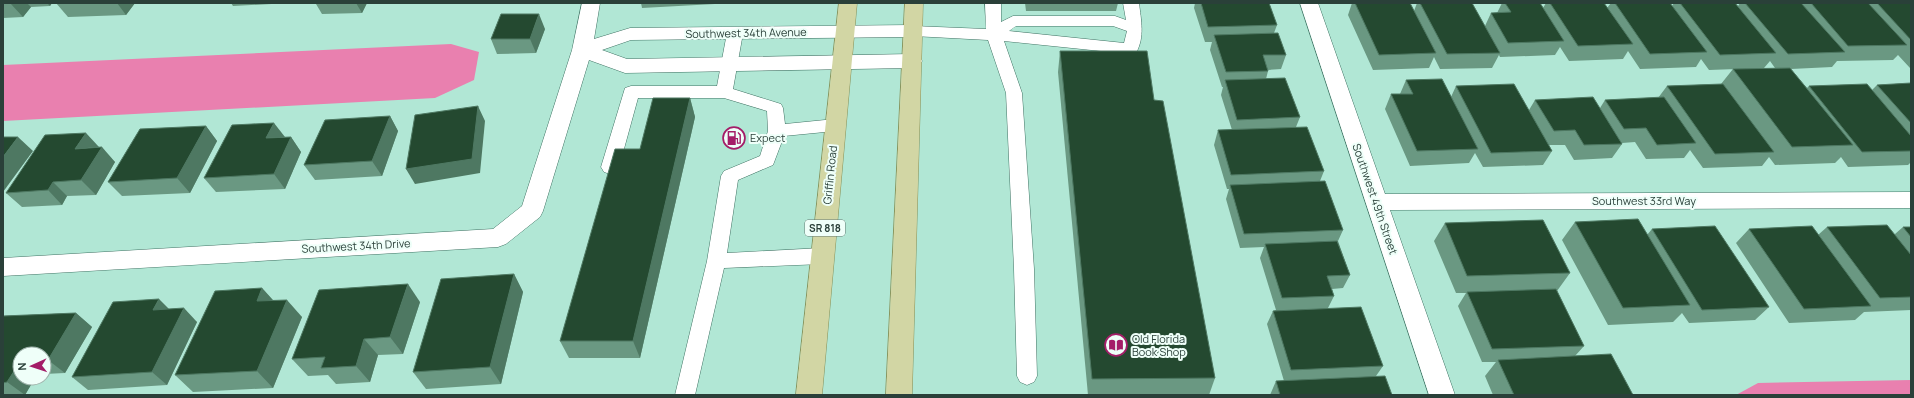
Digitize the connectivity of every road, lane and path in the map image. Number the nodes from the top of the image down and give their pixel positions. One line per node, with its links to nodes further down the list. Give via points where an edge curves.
1 (591, 3): 12 (street)
2 (848, 3): 9 (main road, Griffin Road / SR 818)
3 (914, 3): 8 (main road)
4 (993, 3): 11 (lane)
5 (1131, 3): 7 (lane)
6 (1309, 3): 21 (street, Southwest 49th Street)
7 (1136, 29): 11 (lane, via 1115,21 1012,21); 11 (lane, via 1130,49)
8 (913, 31): 9 (street, Southwest 34th Avenue); 11 (lane); 13 (main road)
9 (846, 32): 10 (street, Southwest 34th Avenue); 14 (main road, Griffin Road / SR 818)
10 (736, 34): 12 (street, Southwest 34th Avenue, via 630,34); 15 (lane)
11 (994, 35): 25 (lane, via 1014,92)
12 (582, 50): 15 (street, via 625,66); 24 (street, Southwest 34th Drive, via 532,210 498,238)
13 (912, 61): 14 (street); 28 (main road)
14 (843, 62): 15 (street); 17 (main road, Griffin Road / SR 818)
15 (730, 63): 16 (lane)
16 (724, 92): 18 (lane, via 775,108); 19 (lane, via 631,92)
17 (835, 125): 18 (lane); 22 (main road, Griffin Road / SR 818)
18 (777, 131): 23 (lane, via 767,160 730,176)
19 (610, 167)
20 (1911, 200): 21 (street, Southwest 33rd Way)
21 (1376, 202): 29 (street, Southwest 49th Street)
22 (822, 256): 23 (lane); 27 (main road, Griffin Road / SR 818)
23 (716, 261): 26 (lane)
24 (3, 267)
25 (1027, 376)
26 (685, 395)
27 (809, 395)
28 (899, 395)
29 (1442, 395)

